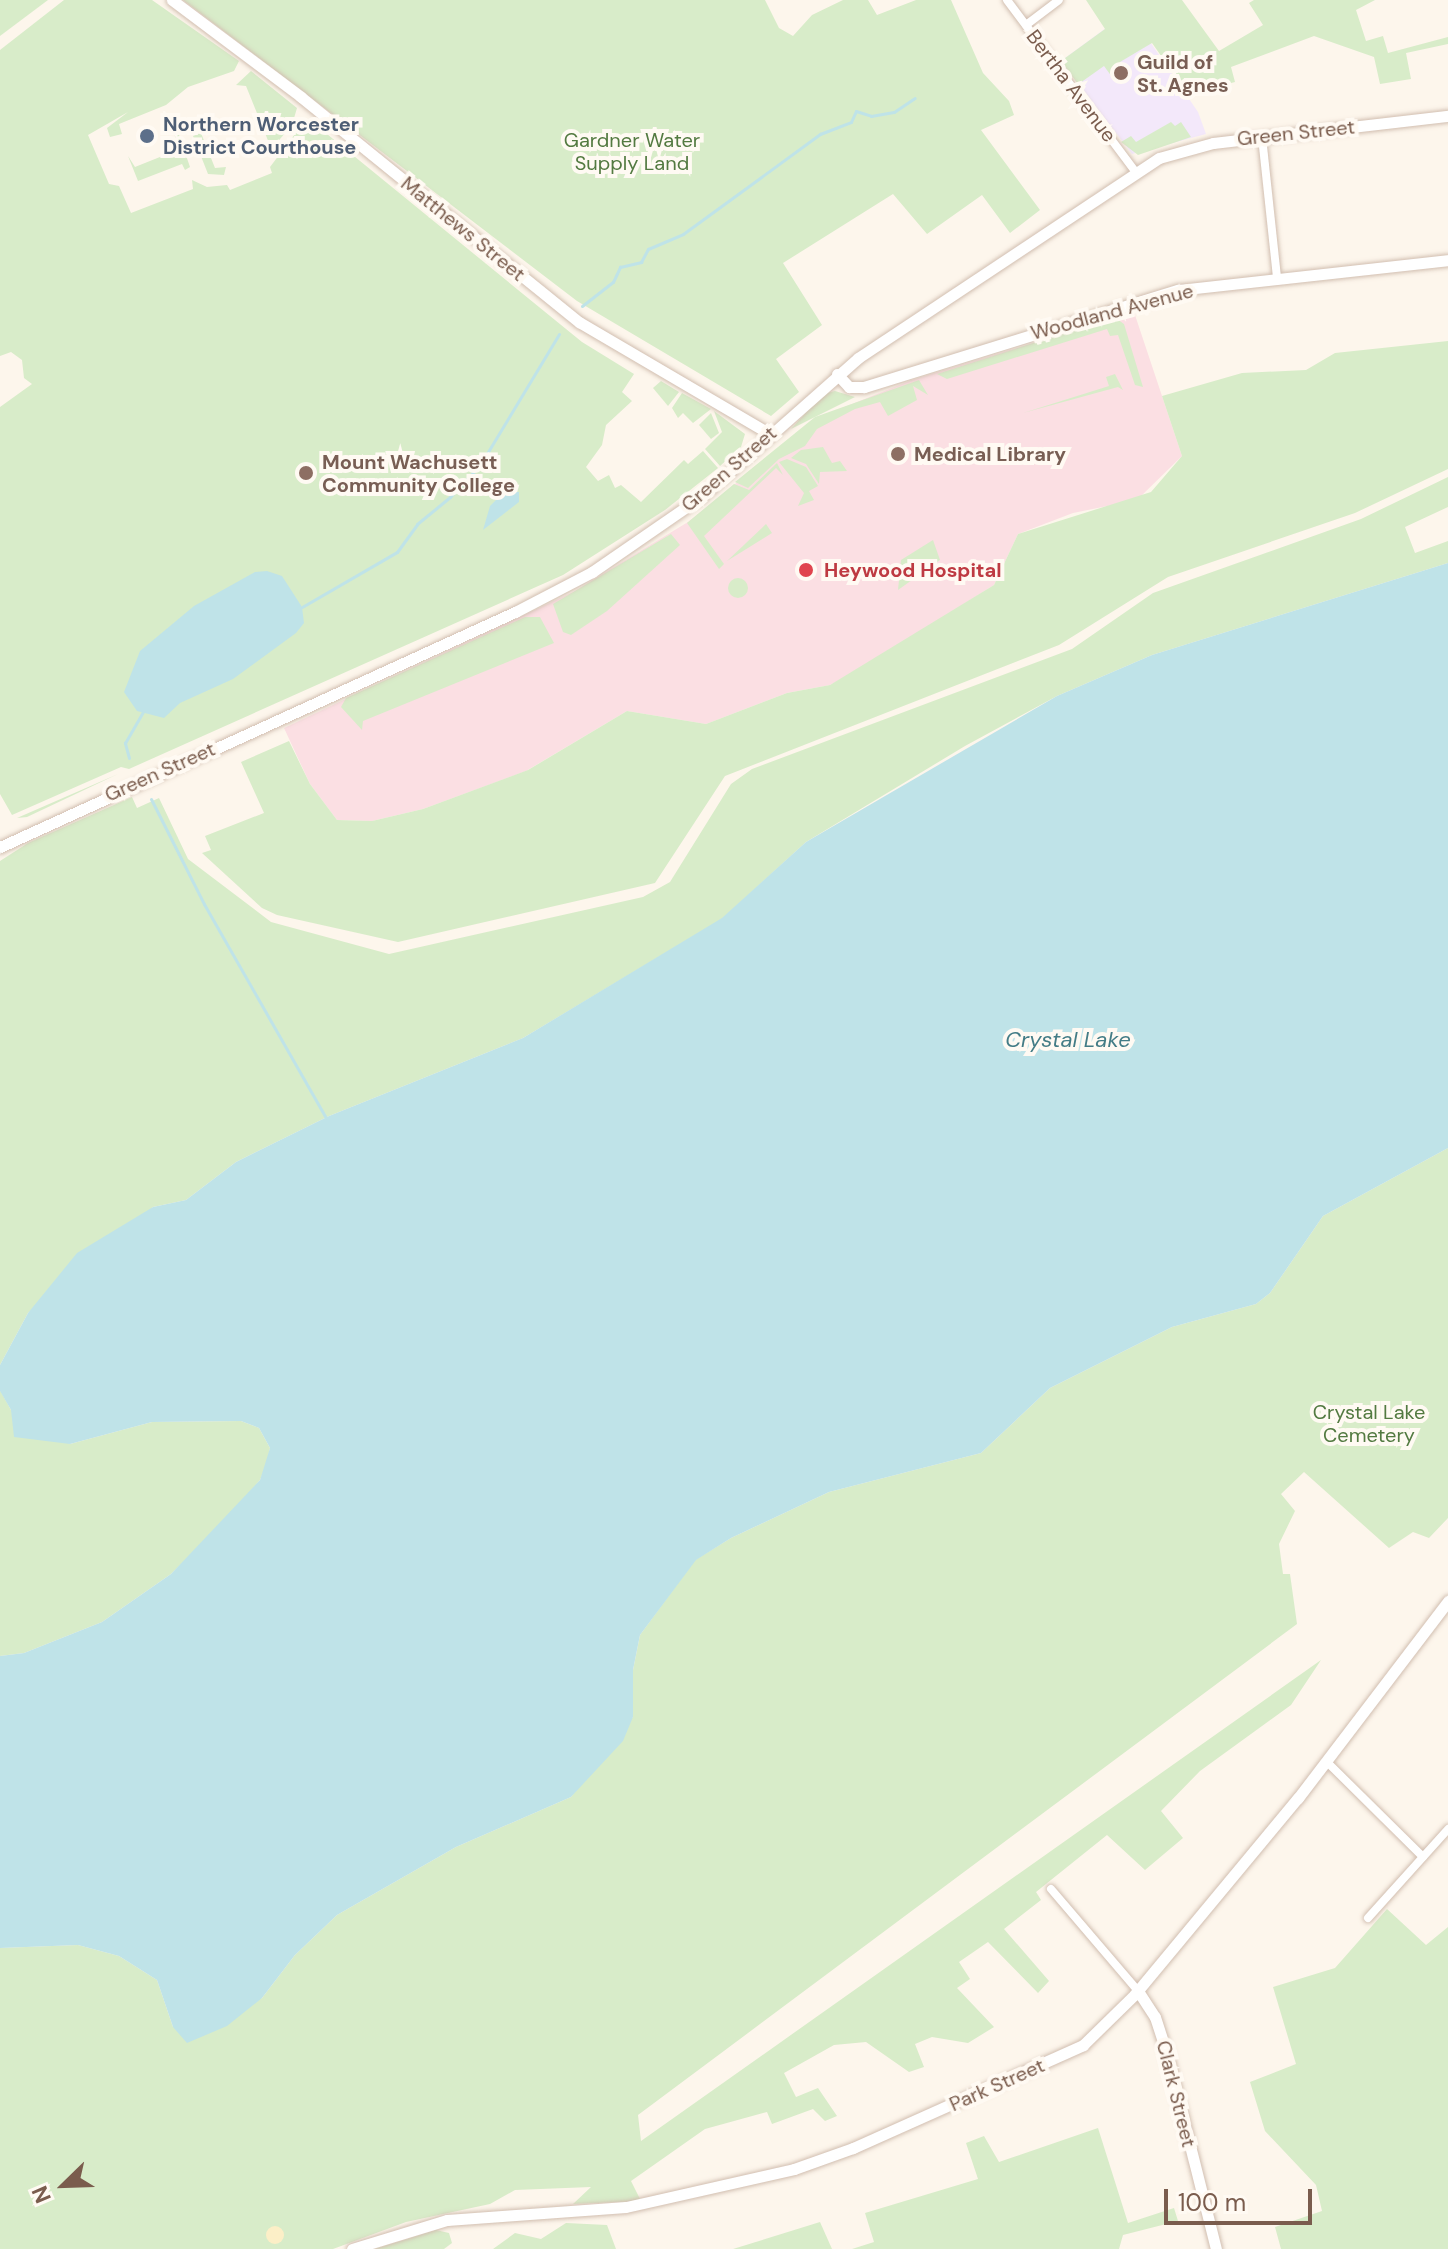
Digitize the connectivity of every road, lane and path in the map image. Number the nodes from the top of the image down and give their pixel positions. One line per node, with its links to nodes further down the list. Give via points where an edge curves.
1 (172, 0): 11 (street, Matthews Street, via 579,322)
2 (1007, 0): 4 (street, Bertha Avenue)
3 (1059, 0): 4 (street)
4 (1026, 25): 7 (street, Bertha Avenue)
5 (1448, 116): 6 (street, Green Street)
6 (1262, 137): 7 (street, Green Street, via 1191,146); 9 (street)
7 (1135, 171): 10 (street, Green Street)
8 (1448, 260): 9 (street, Woodland Avenue)
9 (1277, 277): 10 (street, Woodland Avenue, via 1151,297 864,387 849,387)
10 (837, 374): 11 (street, Green Street)
11 (770, 434): 12 (street, Green Street, via 669,521 567,586)
12 (0, 847)
13 (1448, 1601): 14 (street, Park Street)
14 (1327, 1762): 16 (street); 19 (street, Park Street)
15 (1448, 1829): 16 (street)
16 (1423, 1857): 18 (street)
17 (1051, 1889): 19 (street)
18 (1368, 1918)
19 (1138, 1991): 20 (street, Park Street, via 1078,2048 824,2159 626,2207 447,2220); 21 (street, Clark Street, via 1151,2008 1167,2054)
20 (352, 2249)
21 (1216, 2249)

